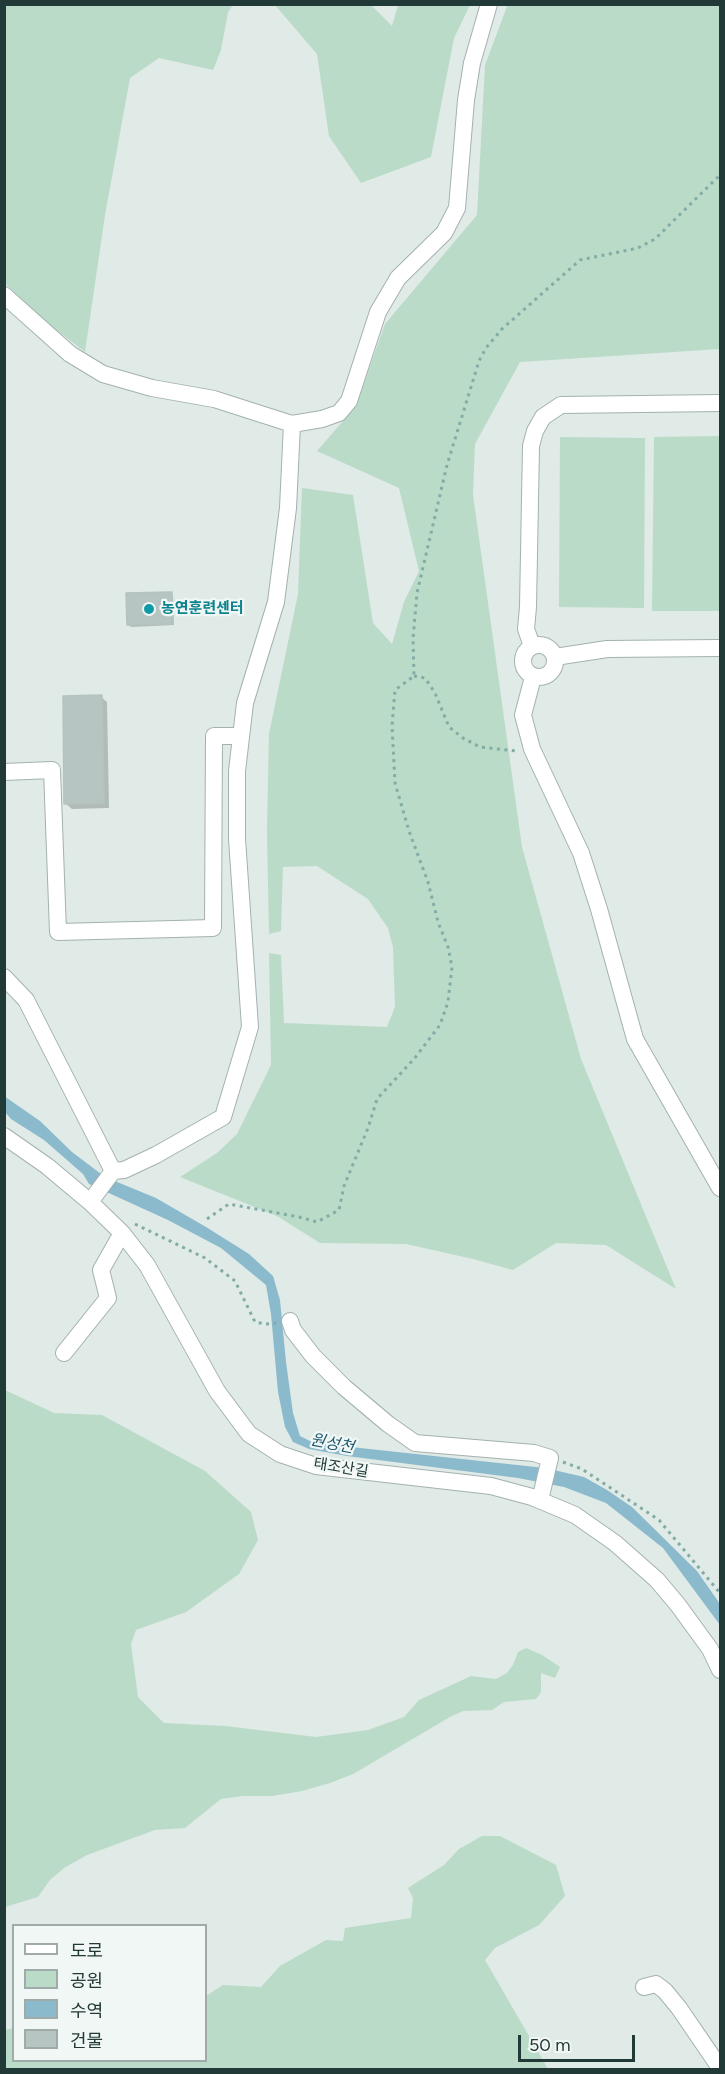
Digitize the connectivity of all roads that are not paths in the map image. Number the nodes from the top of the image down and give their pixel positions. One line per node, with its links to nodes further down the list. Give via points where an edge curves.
1 (489, 4): 4 (street, via 465,100 457,208 444,233 398,278 378,312 349,401 339,413)
2 (4, 295): 4 (street, via 70,354 102,374 214,399)
3 (720, 403): 5 (street, via 561,405 543,417 531,446 526,629)
4 (292, 424): 9 (street, via 288,508 276,602 245,703)
5 (532, 646): 7 (street, via 547,647); 8 (street, via 523,664)
6 (720, 648): 7 (street, via 608,649)
7 (555, 657): 8 (street, via 549,675)
8 (533, 676): 14 (street, via 523,715 534,753 581,854 635,1039)
9 (241, 736): 10 (street, via 213,736 213,928 58,932 52,770); 13 (street, via 237,839 250,1027 247,1038 223,1117)
10 (4, 772)
11 (4, 977): 13 (street, via 26,1000)
12 (4, 1136): 15 (street, 태조산길)
13 (111, 1174): 15 (street)
14 (720, 1188)
15 (93, 1199): 16 (street, 태조산길)
16 (125, 1227): 18 (street, via 101,1270 108,1298); 19 (street, 태조산길, via 217,1391 249,1434 280,1454 315,1466)
17 (290, 1321): 19 (street, via 313,1356 344,1387 415,1443 534,1453 549,1460)
18 (64, 1353)
19 (541, 1494): 20 (street, 태조산길, via 615,1543 657,1580 710,1649)
20 (720, 1670)
21 (644, 1987): 22 (street, via 656,1984 664,1991)
22 (720, 2068)

